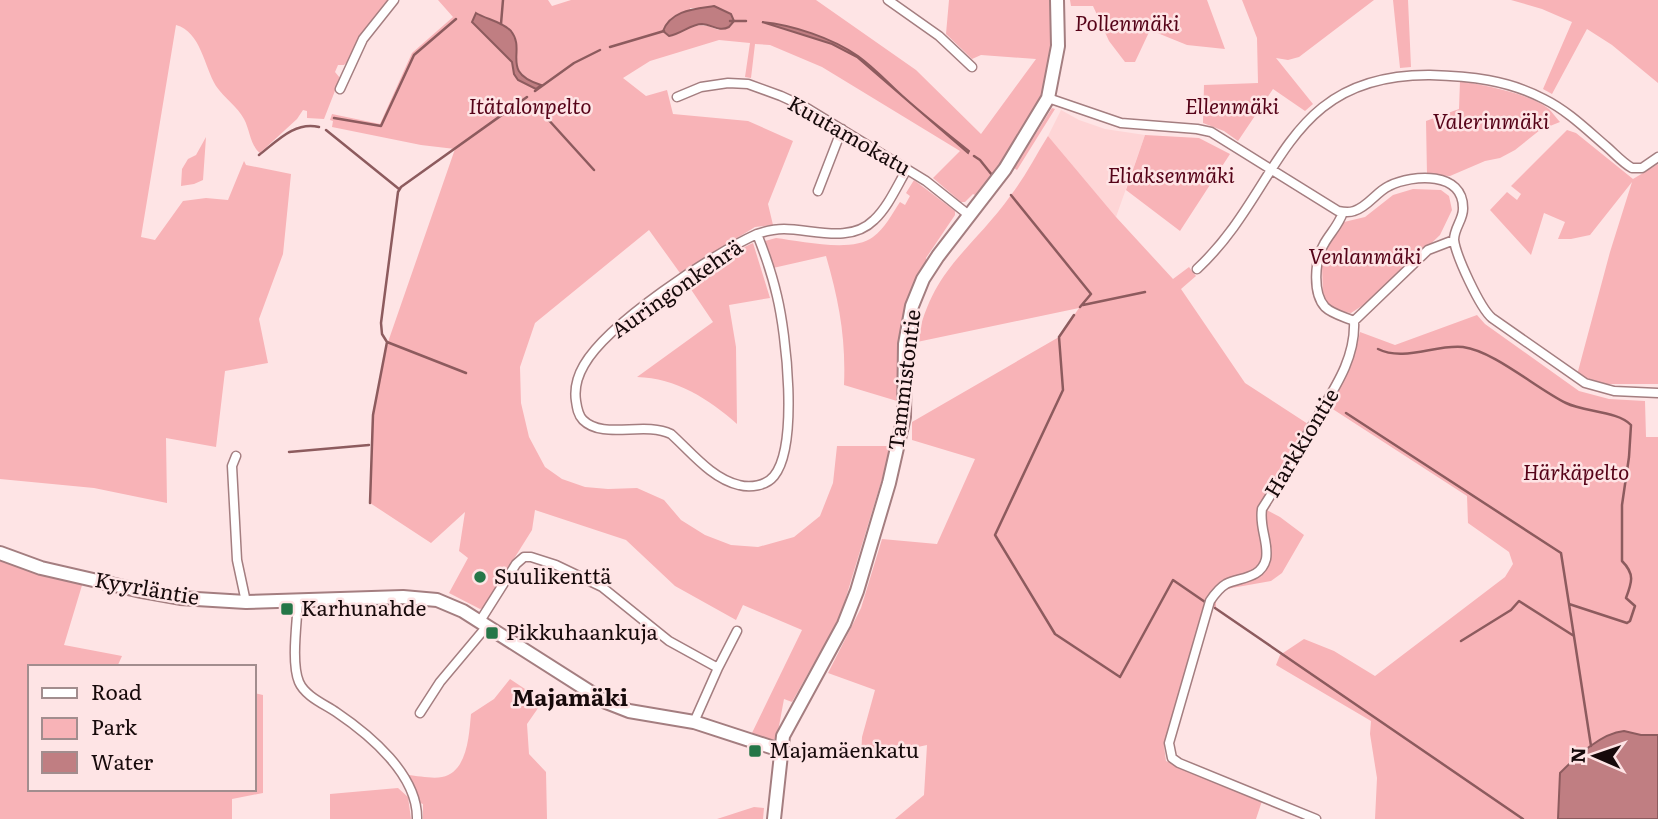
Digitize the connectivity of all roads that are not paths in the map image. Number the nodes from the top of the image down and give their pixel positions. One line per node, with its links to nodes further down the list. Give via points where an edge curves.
1 (394, 0): 5 (street, via 363,39)
2 (888, 0): 4 (street, via 939,36)
3 (1057, 0): 7 (street, Tammistontie, via 1058,46)
4 (972, 67)
5 (340, 89)
6 (677, 97): 8 (street, Kuutamokatu, via 713,84 748,84 805,107)
7 (1048, 98): 11 (street, via 1121,123 1205,130); 14 (street, Tammistontie)
8 (842, 130): 10 (street, Kuutamokatu); 12 (street)
9 (1658, 157): 11 (street, via 1642,168 1632,168 1564,110 1514,86 1468,76 1408,75 1367,84 1325,106 1301,128)
10 (907, 169): 14 (street, Kuutamokatu); 15 (street, Auringonkehrä, via 883,210 867,226 847,233 786,229)
11 (1269, 170): 13 (street); 17 (street, via 1225,239)
12 (818, 191)
13 (1343, 212): 16 (street, via 1360,208 1398,182 1446,181 1462,203); 18 (street, via 1319,254 1317,291 1329,310)
14 (970, 216): 29 (street, Tammistontie, via 923,279 912,306 905,344 900,439 865,564 844,624 786,728)
15 (757, 234): 15 (street, Auringonkehrä, via 719,253 638,311 600,345 576,384 576,404 584,421 607,430 663,430 712,472 741,486 760,485 774,476 786,429 786,353 777,297)
16 (1454, 240): 18 (street, via 1428,250); 19 (street, via 1492,318 1585,383 1615,391)
17 (1197, 269)
18 (1354, 321): 32 (street, Harkkiontie, via 1343,373 1262,509 1265,562 1251,577 1226,584 1210,601 1169,743 1172,758 1179,763)
19 (1658, 393)
20 (236, 456): 23 (street, via 232,466 237,553)
21 (0, 553): 23 (street, Kyyrläntie, via 41,568 141,591)
22 (298, 601): 23 (street, Kyyrläntie); 24 (street, via 422,597 454,606); 30 (street, via 296,671 302,687 373,739 415,798)
23 (246, 602)
24 (484, 624): 26 (street, via 516,564 531,556 602,587 669,641); 27 (street); 28 (street, via 606,702 629,711)
25 (737, 631): 26 (street)
26 (718, 668): 28 (street)
27 (420, 713)
28 (694, 722): 29 (street)
29 (780, 750): 31 (street, Tammistontie)
30 (417, 819)
31 (774, 819)
32 (1317, 819)

